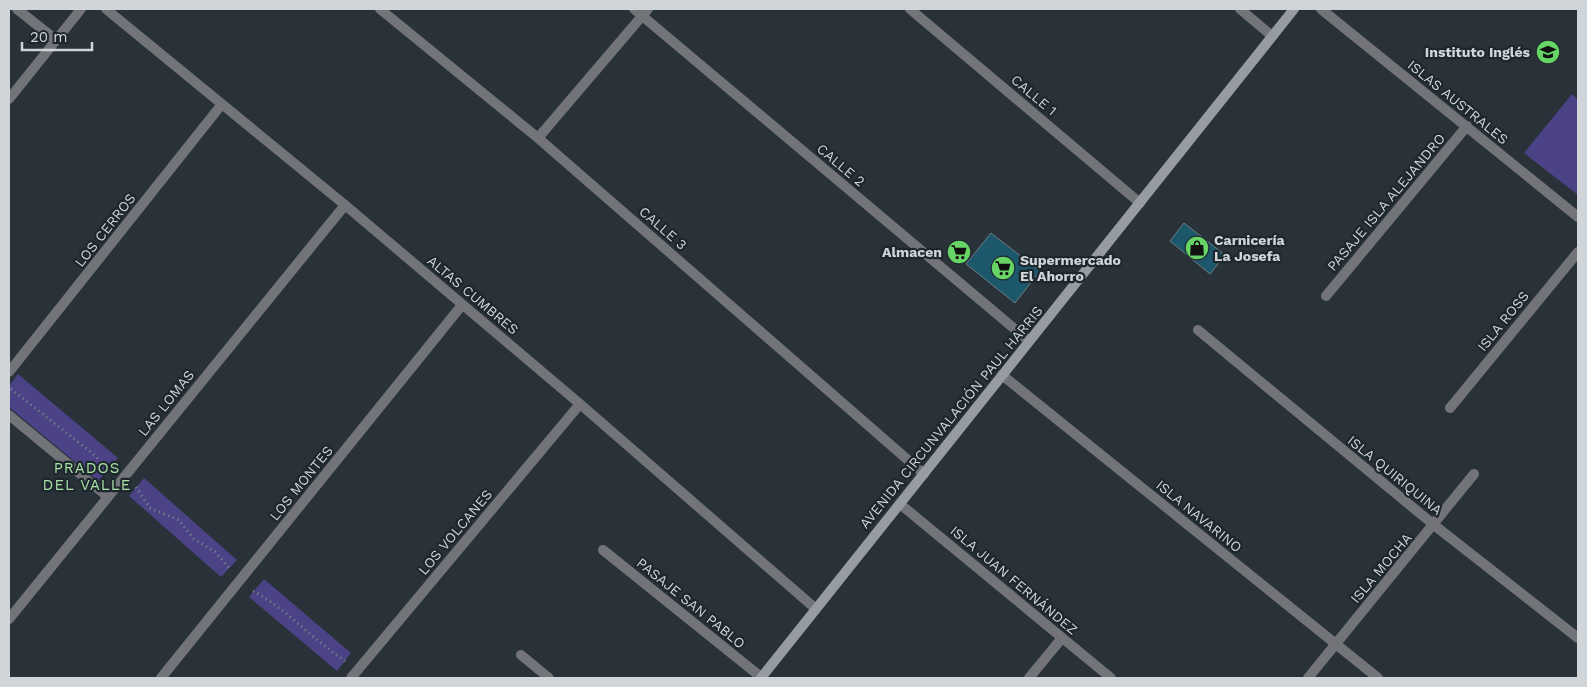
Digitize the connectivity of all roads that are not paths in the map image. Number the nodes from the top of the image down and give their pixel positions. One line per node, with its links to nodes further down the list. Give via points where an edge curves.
1 (17, 9): 11 (street)
2 (81, 9): 11 (street)
3 (106, 9): 13 (street, ALTAS CUMBRES)
4 (380, 9): 15 (street, CALLE 3)
5 (910, 9): 16 (street, CALLE 1)
6 (1240, 9): 10 (street)
7 (1294, 9): 10 (main road, AVENIDA CIRCUNVALACIÓN PAUL HARRIS)
8 (1321, 9): 14 (street, ISLAS AUSTRALES)
9 (642, 11): 15 (street); 23 (street, CALLE 2)
10 (1272, 36): 16 (main road, AVENIDA CIRCUNVALACIÓN PAUL HARRIS)
11 (56, 40): 12 (street)
12 (9, 99)
13 (222, 104): 17 (street, ALTAS CUMBRES); 24 (street, LOS CERROS)
14 (1466, 126): 18 (street, ISLAS AUSTRALES); 20 (street, PASAJE ISLA ALEJANDRO)
15 (538, 138): 29 (street, CALLE 3)
16 (1140, 202): 23 (main road, AVENIDA CIRCUNVALACIÓN PAUL HARRIS)
17 (345, 205): 21 (street, ALTAS CUMBRES); 31 (street, LAS LOMAS)
18 (1578, 217)
19 (1578, 252): 27 (street, ISLA ROSS)
20 (1326, 296)
21 (462, 305): 26 (street, ALTAS CUMBRES); 41 (street, LOS MONTES)
22 (1198, 330): 33 (street, ISLA QUIRIQUINA)
23 (1029, 341): 25 (main road, AVENIDA CIRCUNVALACIÓN PAUL HARRIS)
24 (9, 372)
25 (1002, 375): 29 (main road, AVENIDA CIRCUNVALACIÓN PAUL HARRIS); 39 (street, ISLA NAVARINO)
26 (580, 404): 35 (street, ALTAS CUMBRES); 42 (street, LOS VOLCANES)
27 (1450, 408)
28 (9, 415): 31 (street)
29 (924, 474): 32 (main road, AVENIDA CIRCUNVALACIÓN PAUL HARRIS)
30 (1474, 474): 33 (street, ISLA MOCHA)
31 (108, 497): 36 (street, LAS LOMAS)
32 (900, 504): 35 (main road, AVENIDA CIRCUNVALACIÓN PAUL HARRIS); 37 (street, ISLA JUAN FERNÁNDEZ)
33 (1434, 525): 38 (street, ISLA QUIRIQUINA); 39 (street, ISLA MOCHA)
34 (603, 550): 44 (street, PASAJE SAN PABLO)
35 (816, 609): 44 (main road, AVENIDA CIRCUNVALACIÓN PAUL HARRIS)
36 (9, 619)
37 (1062, 638): 45 (street); 46 (street, ISLA JUAN FERNÁNDEZ)
38 (1578, 638)
39 (1336, 644): 47 (street, ISLA MOCHA); 48 (street, ISLA NAVARINO)
40 (521, 655): 43 (street)
41 (161, 678)
42 (351, 678)
43 (549, 678)
44 (761, 678)
45 (1029, 678)
46 (1111, 678)
47 (1308, 678)
48 (1378, 678)

